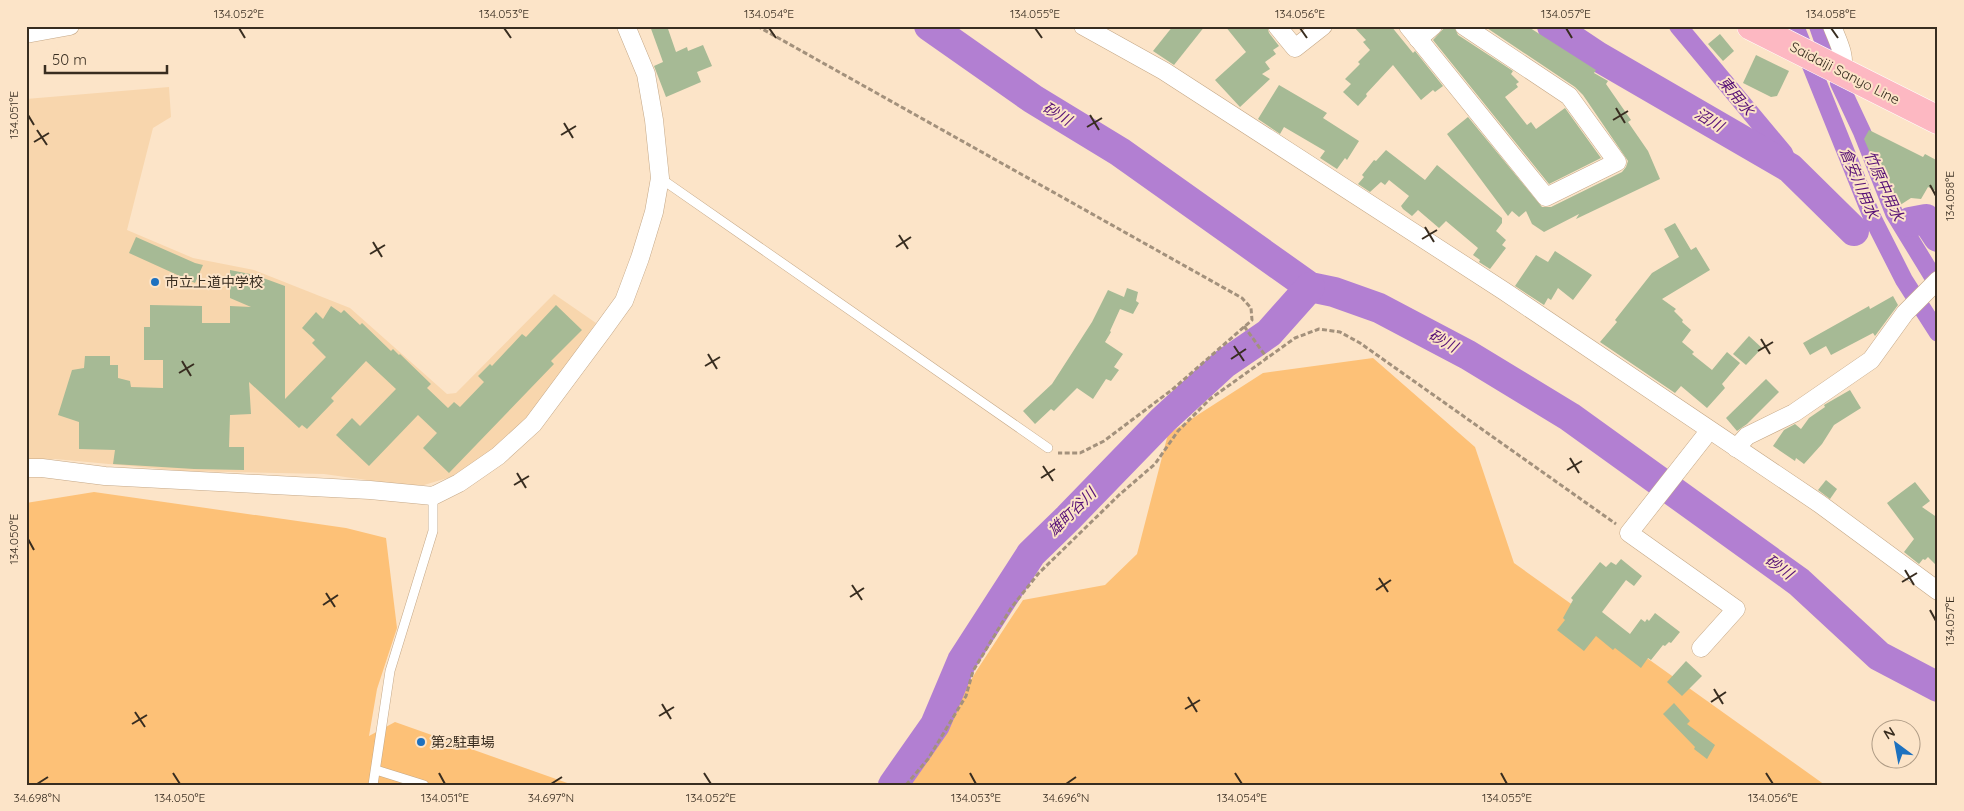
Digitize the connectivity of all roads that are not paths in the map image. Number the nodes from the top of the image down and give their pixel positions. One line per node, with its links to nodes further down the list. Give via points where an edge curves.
1 (70, 26): 11 (street)
2 (626, 26): 14 (street, via 646,74)
3 (1084, 26): 16 (street, via 1164,71 1496,286)
4 (1277, 26): 5 (street, via 1295,48)
5 (1322, 26)
6 (1433, 26): 10 (street)
7 (1464, 26): 10 (street, via 1569,96 1617,162 1546,197)
8 (1751, 26): 12 (main road, Saidaiji Sanyo Line)
9 (1832, 26): 12 (street, via 1844,61)
10 (1413, 33)
11 (26, 34)
12 (1835, 68): 13 (main road, Saidaiji Sanyo Line)
13 (1938, 120)
14 (660, 178): 17 (lane); 20 (street, via 654,212 624,301 533,424 498,456 459,483)
15 (1933, 285): 18 (street, via 1905,314 1871,360 1794,413 1747,436)
16 (1709, 430): 18 (street); 22 (street, via 1631,530 1736,609)
17 (1048, 448)
18 (1736, 448): 21 (street, via 1820,504)
19 (26, 468): 20 (street, via 105,476)
20 (433, 496): 23 (lane, via 433,532 390,671)
21 (1938, 591)
22 (1701, 648)
23 (376, 770): 24 (lane); 25 (lane)
24 (373, 785)
25 (424, 785)

